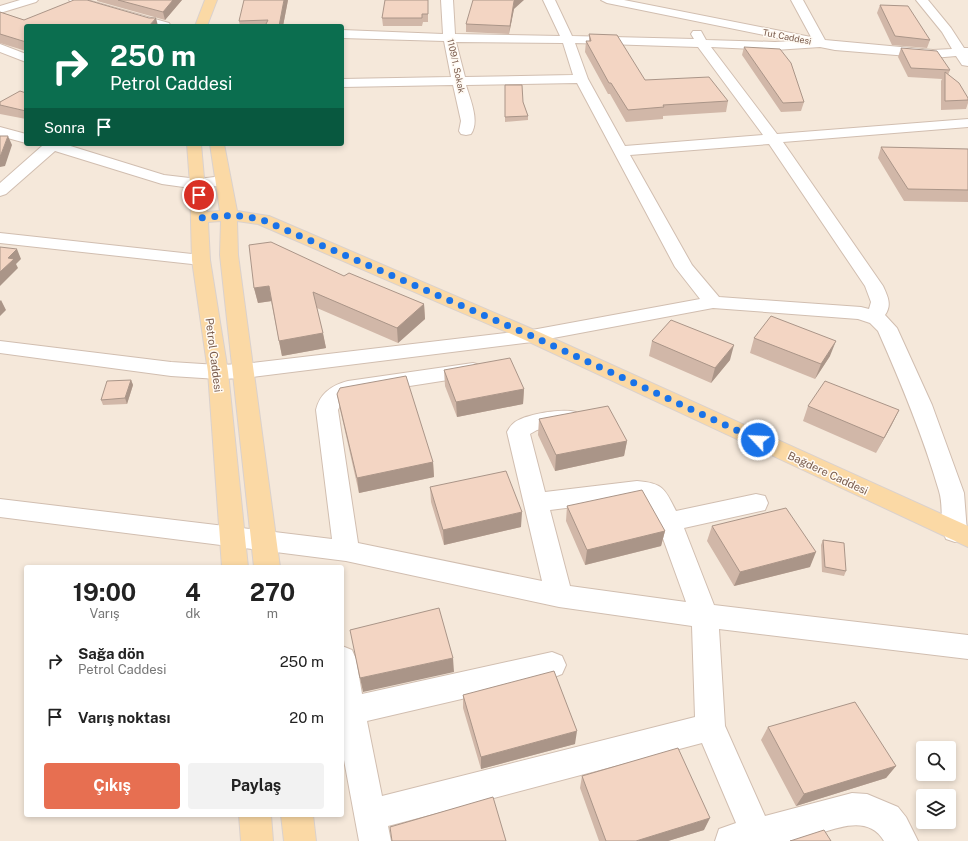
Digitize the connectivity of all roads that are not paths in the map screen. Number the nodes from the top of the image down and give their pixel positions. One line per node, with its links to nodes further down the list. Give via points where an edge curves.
1 (32, 0): 10 (street)
2 (75, 0): 9 (street)
3 (211, 0): 13 (main road)
4 (447, 0): 15 (street, 1109/1. Sokak)
5 (549, 0): 16 (street)
6 (608, 0): 11 (street, Tut Caddesi)
7 (798, 0): 17 (street)
8 (922, 0): 20 (street)
9 (90, 2): 12 (street)
10 (0, 10)
11 (688, 17): 17 (street, Tut Caddesi); 18 (street)
12 (159, 24)
13 (202, 24)
14 (344, 34): 15 (street)
15 (449, 38): 16 (street); 24 (street, 1109/1. Sokak)
16 (568, 40): 18 (street); 23 (street)
17 (820, 43): 18 (street, via 775,46); 20 (street, Tut Caddesi, via 889,52)
18 (702, 44): 31 (street)
19 (0, 48): 21 (street)
20 (964, 52): 22 (street)
21 (24, 57)
22 (968, 62)
23 (582, 79): 24 (street); 36 (street)
24 (459, 82): 25 (street); 28 (street, 1109/1. Sokak, via 468,121)
25 (344, 83)
26 (968, 123): 31 (street)
27 (0, 131): 29 (street)
28 (466, 131)
29 (21, 137): 30 (street)
30 (0, 139)
31 (773, 139): 36 (street); 45 (street, via 874,286 881,306)
32 (49, 146): 39 (street)
33 (53, 146): 38 (street, via 162,179)
34 (194, 146): 38 (main road, Petrol Caddesi)
35 (217, 146): 37 (main road)
36 (621, 151): 44 (street, via 684,267)
37 (223, 182): 38 (street); 40 (main road)
38 (198, 184): 41 (main road, Petrol Caddesi)
39 (0, 191)
40 (229, 215): 41 (main road, Bağdere Caddesi); 46 (main road, Bağdere Caddesi, via 263,220); 49 (main road, via 229,255)
41 (200, 218): 43 (main road, Petrol Caddesi)
42 (0, 238): 43 (street)
43 (201, 260): 50 (main road, Petrol Caddesi)
44 (713, 302): 45 (street, via 861,313); 46 (street)
45 (872, 316): 56 (street, via 887,328 921,404 952,494)
46 (532, 336): 49 (street); 56 (main road, Bağdere Caddesi)
47 (0, 347): 50 (street, via 171,369)
48 (489, 368): 59 (street, via 348,388 330,400 328,410)
49 (244, 371): 50 (street); 58 (main road)
50 (218, 372): 57 (main road, Petrol Caddesi)
51 (589, 413): 52 (street, via 526,425 519,429 517,436)
52 (535, 502): 55 (street, via 643,490 656,497); 62 (street)
53 (756, 503): 55 (street)
54 (0, 508): 57 (street)
55 (669, 522): 63 (street)
56 (962, 535)
57 (233, 536): 58 (street); 60 (main road, Petrol Caddesi)
58 (264, 540): 59 (street); 61 (main road)
59 (333, 555): 62 (street)
60 (235, 565)
61 (268, 565)
62 (559, 596): 63 (street)
63 (705, 616): 64 (street); 68 (street)
64 (968, 647)
65 (552, 665): 67 (street)
66 (344, 672): 67 (street)
67 (350, 711): 71 (street)
68 (710, 727): 71 (street); 72 (street)
69 (255, 817): 73 (main road)
70 (297, 817): 74 (main road)
71 (373, 828)
72 (744, 837): 75 (street, via 852,808 867,810 890,821)
73 (257, 841)
74 (300, 841)
75 (902, 841)

